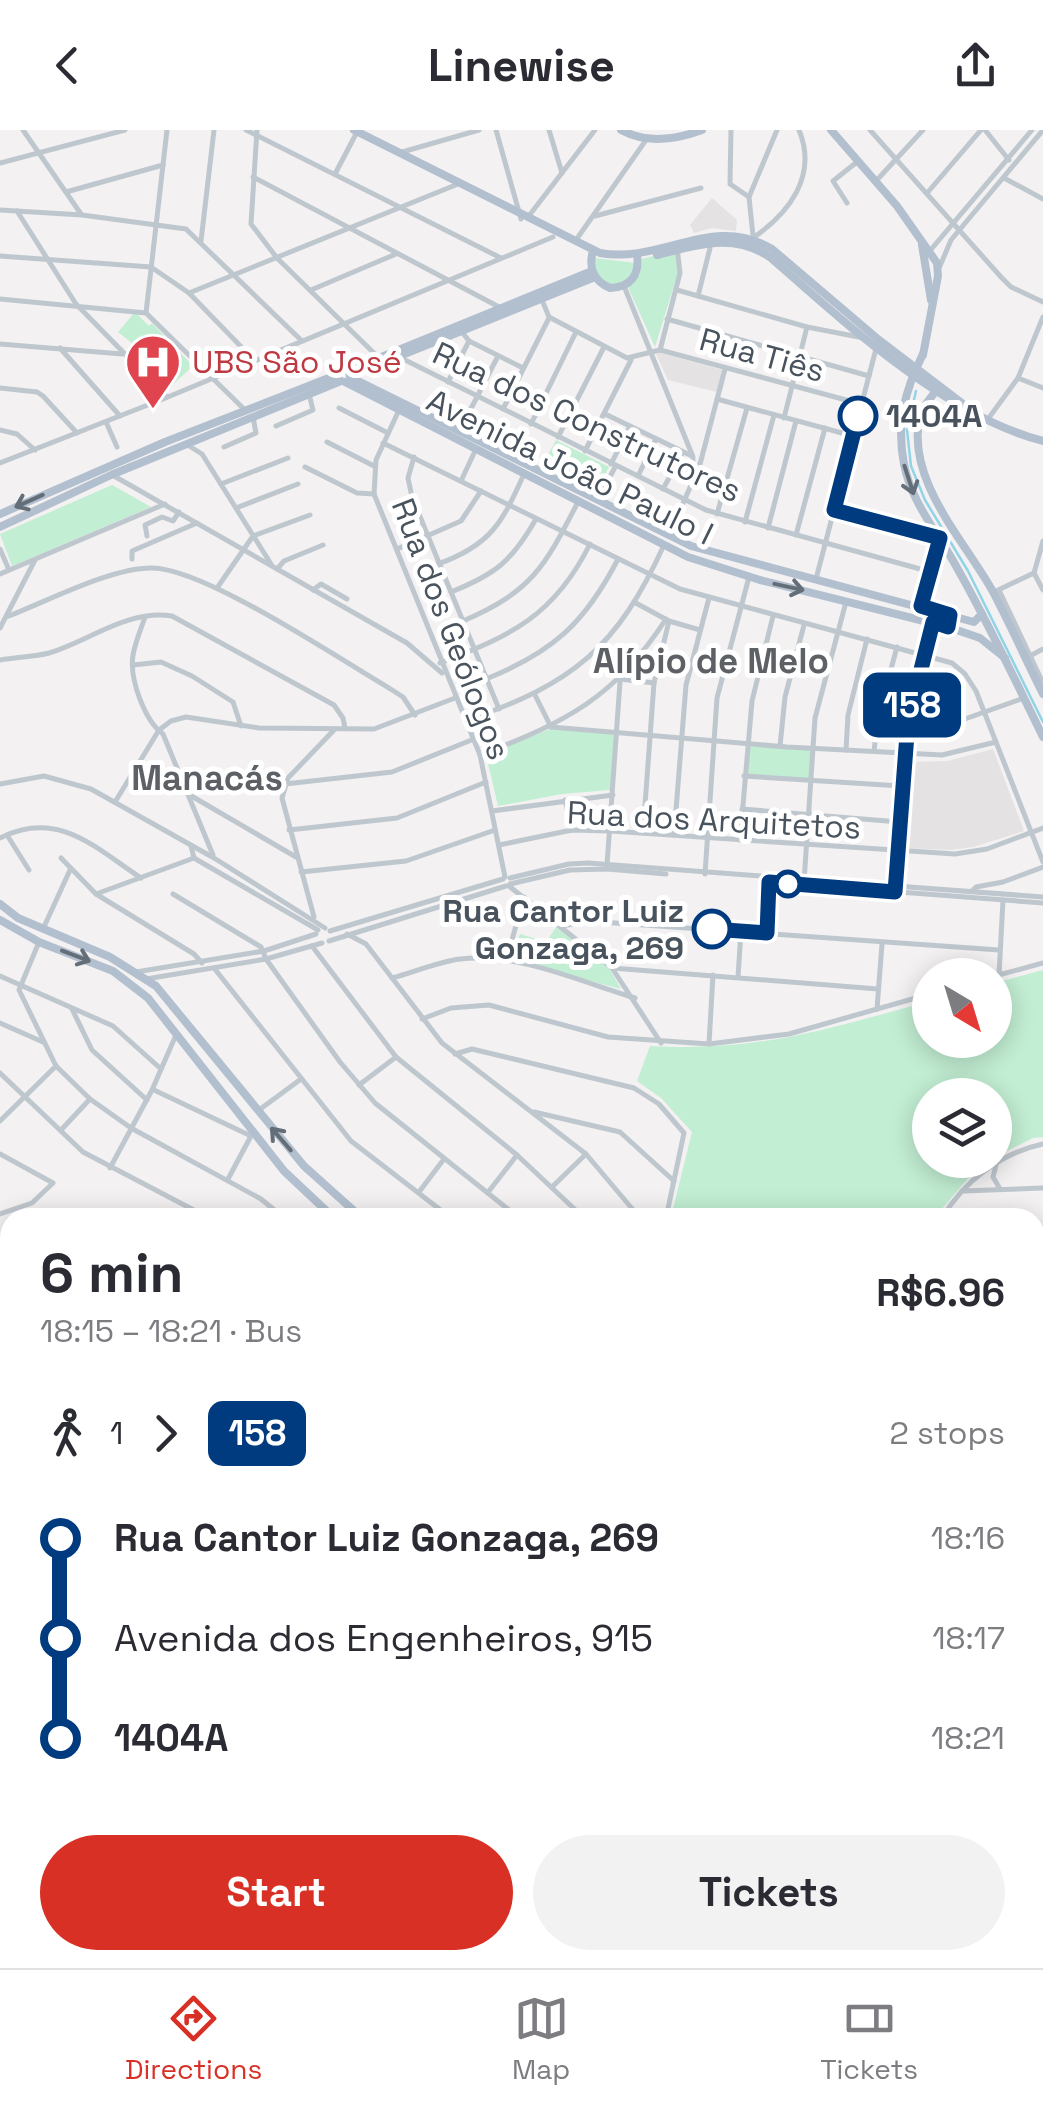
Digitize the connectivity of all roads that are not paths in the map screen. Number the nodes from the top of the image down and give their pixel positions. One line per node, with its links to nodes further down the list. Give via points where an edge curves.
1 (23, 130): 26 (street)
2 (125, 130): 26 (street)
3 (167, 130): 31 (street)
4 (214, 130): 55 (street)
5 (246, 130): 22 (street)
6 (479, 130): 25 (street)
7 (496, 130): 48 (street)
8 (549, 130): 32 (street)
9 (595, 130): 32 (street)
10 (620, 130): 24 (main road)
11 (702, 130): 23 (main road)
12 (731, 130): 41 (street, via 730,184)
13 (776, 130): 41 (street)
14 (799, 130): 54 (street, via 806,151 800,188 783,215)
15 (831, 130): 29 (main road)
16 (870, 130): 27 (street)
17 (924, 130): 27 (street)
18 (983, 130): 28 (street); 40 (street)
19 (1032, 130): 28 (street)
20 (1043, 130): 35 (street)
21 (356, 131): 25 (main road); 33 (street)
22 (256, 132): 33 (street); 34 (street)
23 (688, 132): 24 (main road)
24 (646, 140): 49 (street)
25 (399, 153): 37 (main road)
26 (40, 154): 30 (street); 39 (street)
27 (897, 160): 36 (street); 40 (street)
28 (1009, 160): 35 (street); 51 (street)
29 (858, 161): 36 (main road); 43 (street, via 832,181)
30 (0, 164)
31 (164, 165): 39 (street); 50 (street)
32 (562, 172): 48 (street)
33 (335, 174): 44 (street)
34 (253, 177): 52 (street); 64 (street, via 251,224)
35 (1004, 178): 42 (street); 51 (street)
36 (876, 181): 61 (main road)
37 (458, 184): 44 (street); 48 (main road)
38 (701, 188): 49 (street)
39 (66, 192): 47 (street)
40 (927, 193): 51 (street)
41 (749, 197): 54 (street)
42 (1043, 198)
43 (846, 202)
44 (403, 208): 52 (street); 65 (street)
45 (0, 210): 46 (street)
46 (16, 211): 47 (street); 66 (street)
47 (82, 214): 50 (street)
48 (523, 217): 53 (main road); 56 (main road)
49 (592, 217): 56 (street)
50 (157, 223): 55 (street, via 186,229); 67 (street)
51 (958, 227): 61 (street); 68 (street); 80 (street, via 1011,287)
52 (348, 229): 60 (street); 64 (street)
53 (553, 237): 59 (main road); 65 (street)
54 (753, 238): 57 (main road, via 710,236); 92 (main road)
55 (201, 241): 71 (street)
56 (574, 243): 59 (main road)
57 (677, 247): 63 (main road); 75 (street); 92 (main road, via 752,246)
58 (710, 248): 77 (street)
59 (592, 253): 63 (main road); 70 (main road)
60 (396, 254): 72 (street); 74 (street)
61 (927, 254): 68 (main road); 69 (main road)
62 (0, 256): 66 (street)
63 (638, 257): 73 (main road, via 636,275)
64 (278, 258): 71 (street); 74 (street)
65 (501, 258): 72 (street)
66 (46, 260): 67 (street); 81 (street)
67 (152, 267): 76 (street); 84 (street)
68 (938, 272): 69 (main road); 82 (main road)
69 (927, 273): 82 (main road)
70 (594, 274): 73 (main road, via 610,288); 79 (main road); 83 (main road)
71 (234, 276): 76 (street); 94 (street)
72 (449, 281): 83 (street); 88 (street)
73 (624, 286): 99 (street)
74 (312, 290): 88 (street)
75 (677, 290): 77 (street); 87 (street)
76 (190, 293): 105 (street)
77 (698, 296): 89 (street)
78 (0, 300): 81 (street)
79 (542, 300): 83 (main road); 85 (street)
80 (1043, 302)
81 (76, 304): 84 (street); 100 (street)
82 (931, 304): 109 (main road, via 924,354)
83 (503, 312): 90 (main road); 106 (main road)
84 (146, 313): 112 (street)
85 (549, 317): 91 (street); 107 (street)
86 (1043, 317): 113 (street)
87 (667, 320): 99 (street); 102 (street)
88 (344, 325): 94 (street); 106 (street)
89 (808, 327): 92 (street); 102 (street)
90 (462, 332): 93 (street); 103 (main road)
91 (576, 332): 97 (street); 136 (street)
92 (868, 335): 95 (main road)
93 (469, 340): 101 (street); 114 (street)
94 (302, 342): 105 (street)
95 (878, 343): 109 (main road); 110 (street)
96 (0, 344): 98 (street)
97 (604, 346): 104 (street); 145 (street)
98 (60, 348): 100 (street); 131 (street)
99 (656, 351): 104 (street); 108 (street, Rua Tiês); 162 (street)
100 (125, 354): 121 (street)
101 (498, 356): 107 (street); 120 (street)
102 (800, 356): 110 (street); 115 (street)
103 (399, 357): 106 (main road); 114 (street, Rua dos Construtores)
104 (632, 359): 129 (street)
105 (254, 360): 112 (street)
106 (382, 360): 111 (main road)
107 (523, 368): 127 (street)
108 (725, 369): 115 (street, Rua Tiês); 122 (street)
109 (912, 373): 116 (main road); 202 (main road, one-way to 202, via 902,421 904,467)
110 (869, 376): 123 (street)
111 (346, 377): 119 (main road); 124 (main road, Avenida João Paulo I); 128 (main road)
112 (212, 378): 121 (street); 128 (street)
113 (1018, 378): 118 (street); 134 (street)
114 (448, 382): 120 (street, Rua dos Construtores)
115 (792, 386): 123 (street, Rua Tiês); 132 (street)
116 (935, 386): 134 (main road); 227 (main road, via 920,416 924,471)
117 (0, 388): 142 (street, via 43,396)
118 (1043, 388)
119 (309, 394): 128 (main road); 137 (street, via 313,410)
120 (477, 396): 127 (street, Rua dos Construtores); 141 (street)
121 (167, 397): 131 (street)
122 (718, 399): 126 (street); 169 (street)
123 (861, 404): 144 (street)
124 (401, 407): 141 (main road, Avenida João Paulo I); 143 (street, Rua dos Geólogos); 157 (main road, Avenida João Paulo I)
125 (339, 408): 143 (street)
126 (746, 408): 130 (street); 189 (street)
127 (503, 409): 136 (street, Rua dos Construtores)
128 (249, 414): 146 (main road); 155 (street, via 256,434); 188 (main road, one-way to 188)
129 (604, 414): 138 (street); 158 (street)
130 (774, 415): 132 (street); 193 (street)
131 (120, 416): 135 (street)
132 (784, 418): 133 (street)
133 (796, 421): 139 (street); 195 (street)
134 (987, 421): 149 (main road)
135 (106, 422): 142 (street); 154 (street)
136 (531, 424): 145 (street, Rua dos Construtores)
137 (276, 426)
138 (630, 426): 147 (street); 166 (street)
139 (825, 428): 144 (street); 198 (street)
140 (0, 430): 156 (street, via 17,434)
141 (460, 430): 180 (main road, Avenida João Paulo I)
142 (77, 433): 156 (street)
143 (388, 433): 151 (street, Rua dos Geólogos)
144 (853, 436): 153 (street)
145 (558, 437): 158 (street, Rua dos Construtores)
146 (202, 438): 152 (main road); 160 (street)
147 (656, 439): 159 (street); 172 (street)
148 (859, 441): 153 (street)
149 (1043, 441)
150 (327, 442): 168 (street)
151 (384, 443): 161 (street); 168 (street, Rua dos Geólogos)
152 (186, 444): 160 (street); 165 (main road)
153 (851, 444): 186 (street)
154 (117, 447)
155 (224, 448)
156 (34, 450): 164 (street)
157 (475, 451): 170 (main road, Avenida João Paulo I); 173 (street)
158 (585, 451): 166 (street, Rua dos Construtores)
159 (683, 452): 162 (street); 177 (street)
160 (202, 454): 174 (street)
161 (414, 457): 173 (street); 201 (street, via 409,486)
162 (693, 457): 169 (street)
163 (288, 458): 174 (street)
164 (0, 463)
165 (136, 465): 171 (main road); 176 (street)
166 (613, 465): 172 (street, Rua dos Construtores); 180 (street)
167 (305, 466): 179 (street, via 357,494)
168 (374, 466): 179 (street, Rua dos Geólogos)
169 (694, 471): 181 (street)
170 (524, 474): 182 (main road, Avenida João Paulo I); 184 (street)
171 (111, 475): 176 (street); 194 (main road)
172 (638, 476): 177 (street, Rua dos Construtores)
173 (460, 481): 178 (street)
174 (221, 484): 185 (street)
175 (298, 484): 185 (street)
176 (137, 487): 183 (street)
177 (663, 489): 181 (street, Rua dos Construtores)
178 (481, 491): 184 (street); 201 (street, via 464,518)
179 (374, 494): 209 (street, Rua dos Geólogos)
180 (598, 500): 197 (main road, Avenida João Paulo I)
181 (686, 500): 189 (street, Rua dos Construtores); 197 (street)
182 (578, 502): 196 (street); 207 (main road, Avenida João Paulo I)
183 (166, 504): 187 (street); 213 (street)
184 (510, 505): 191 (street); 214 (street, via 493,534)
185 (236, 508): 200 (street)
186 (834, 510): 202 (street); 204 (street)
187 (180, 512): 192 (street); 199 (street, via 174,521 145,524)
188 (0, 514)
189 (716, 514): 193 (street, Rua dos Construtores)
190 (310, 515): 200 (street)
191 (536, 519): 196 (street); 228 (street, via 507,562)
192 (198, 522): 208 (street); 211 (street, via 132,551)
193 (745, 522): 195 (street, Rua dos Construtores)
194 (0, 527)
195 (768, 528): 198 (street, Rua dos Construtores)
196 (563, 531): 205 (street); 242 (street, via 532,580)
197 (669, 534): 207 (street); 222 (main road, Avenida João Paulo I, via 706,552)
198 (796, 535): 204 (street, Rua dos Construtores)
199 (147, 536)
200 (253, 536): 208 (street); 215 (street)
201 (428, 536): 209 (street); 214 (street)
202 (940, 538): 217 (street); 235 (main road)
203 (1043, 541): 219 (street)
204 (825, 543): 217 (street, Rua dos Construtores); 222 (street)
205 (590, 544): 212 (street); 253 (street, via 540,615)
206 (322, 545): 215 (street)
207 (664, 545): 220 (street); 221 (main road, Avenida João Paulo I)
208 (241, 548): 215 (street); 224 (street)
209 (397, 549): 251 (street, Rua dos Geólogos)
210 (0, 550): 216 (street)
211 (132, 559)
212 (618, 559): 220 (street); 261 (street, via 594,602 560,640)
213 (35, 560): 216 (street); 239 (street)
214 (438, 564): 228 (street)
215 (275, 568): 225 (street)
216 (8, 570): 218 (street)
217 (932, 572): 233 (street)
218 (0, 574)
219 (1034, 574): 223 (street); 227 (street)
220 (650, 575): 229 (street); 232 (street)
221 (749, 577): 231 (main road, Avenida João Paulo I, one-way to 231); 234 (street)
222 (816, 580): 233 (main road, Avenida João Paulo I)
223 (1041, 581): 226 (street)
224 (216, 588): 239 (street, via 167,569 128,570); 272 (street, via 398,694)
225 (314, 590): 230 (street, via 321,584); 250 (street)
226 (1043, 590)
227 (996, 591): 256 (main road)
228 (451, 592): 242 (street)
229 (709, 598): 234 (street); 247 (street)
230 (346, 599)
231 (847, 600): 240 (main road, Avenida João Paulo I); 248 (street)
232 (634, 602): 241 (street); 266 (street, via 598,650)
233 (921, 606): 236 (main road, Avenida João Paulo I); 240 (street)
234 (741, 608): 238 (street); 285 (street, via 722,676)
235 (982, 614): 236 (main road, Avenida João Paulo I, via 974,622); 257 (main road)
236 (950, 615): 245 (main road)
237 (145, 616): 258 (street, via 48,653); 260 (street); 277 (street, via 187,622 334,706)
238 (773, 616): 244 (street); 287 (street, via 755,682)
239 (6, 617): 246 (street)
240 (918, 618): 243 (main road, Avenida João Paulo I)
241 (667, 620): 247 (street); 262 (street); 264 (street)
242 (462, 622): 253 (street)
243 (933, 622): 245 (main road, Avenida João Paulo I); 255 (street)
244 (804, 625): 248 (street); 288 (street)
245 (948, 627): 257 (main road, Avenida João Paulo I, via 980,638)
246 (0, 628)
247 (700, 630): 283 (street)
248 (837, 632): 249 (street); 289 (street)
249 (867, 639): 252 (street); 290 (street)
250 (407, 643): 251 (street); 263 (street)
251 (433, 644): 259 (street, Rua dos Geólogos)
252 (897, 646): 255 (street); 291 (street)
253 (474, 650): 259 (street); 261 (street)
254 (1043, 650): 256 (street)
255 (926, 654): 271 (street, via 959,668); 274 (street)
256 (1028, 657): 265 (street); 267 (main road)
257 (1005, 658): 269 (main road)
258 (0, 660)
259 (440, 663): 263 (street, Rua dos Geólogos)
260 (133, 665): 275 (street, via 160,662 192,676 232,702); 278 (street)
261 (486, 679): 270 (street)
262 (620, 679): 264 (street); 276 (street); 280 (street)
263 (448, 680): 268 (street, Rua dos Geólogos)
264 (654, 683): 281 (street)
265 (1043, 683)
266 (535, 694): 270 (street); 276 (street)
267 (1043, 694)
268 (455, 698): 272 (street); 273 (street, Rua dos Geólogos)
269 (1024, 698): 271 (street); 282 (main road)
270 (498, 709): 273 (street)
271 (985, 713): 274 (street, via 948,725); 286 (street)
272 (414, 715): 277 (street, via 382,728)
273 (467, 720): 284 (street, Rua dos Geólogos)
274 (908, 721): 292 (street)
275 (242, 726): 278 (street, via 186,717); 279 (street)
276 (550, 726): 280 (street); 293 (street)
277 (345, 728): 279 (street)
278 (159, 730): 300 (street); 303 (street)
279 (334, 730): 298 (street)
280 (616, 733): 281 (street); 301 (street)
281 (648, 736): 283 (street); 313 (street)
282 (1043, 737)
283 (680, 738): 285 (street); 315 (street)
284 (474, 739): 293 (street, Rua dos Geólogos); 298 (street, via 392,772)
285 (714, 741): 287 (street); 317 (street)
286 (996, 742): 292 (street, via 960,753); 314 (street)
287 (748, 744): 288 (street); 294 (street)
288 (780, 746): 289 (street)
289 (812, 748): 290 (street); 295 (street)
290 (846, 750): 291 (street)
291 (874, 751): 292 (street)
292 (905, 754): 299 (street)
293 (480, 755): 296 (street, Rua dos Geólogos)
294 (744, 776): 295 (street); 304 (street)
295 (810, 779): 299 (street); 306 (street)
296 (486, 782): 305 (street, Rua dos Geólogos); 309 (street, via 397,818)
297 (0, 784): 303 (street, via 44,776)
298 (285, 784): 309 (street, via 282,807)
299 (902, 786): 307 (street)
300 (186, 793): 323 (street); 326 (street)
301 (612, 795): 302 (street); 312 (street)
302 (565, 800): 305 (street); 311 (street)
303 (115, 802): 321 (street)
304 (742, 809): 306 (street); 318 (street)
305 (492, 811): 310 (street, Rua dos Geólogos)
306 (808, 815): 307 (street); 320 (street)
307 (899, 822): 322 (street)
308 (1043, 828): 314 (street, Rua dos Arquitetos)
309 (290, 830): 323 (street)
310 (496, 830): 319 (street, Rua dos Geólogos); 331 (street, via 406,861)
311 (572, 830): 312 (street, Rua dos Arquitetos); 319 (street, Rua dos Arquitetos)
312 (610, 831): 313 (street, Rua dos Arquitetos); 328 (street)
313 (643, 832): 315 (street, Rua dos Arquitetos)
314 (1032, 833): 322 (street, Rua dos Arquitetos, via 970,852); 327 (street)
315 (674, 835): 317 (street, Rua dos Arquitetos)
316 (4, 837): 329 (street); 333 (street, via 35,826 70,832)
317 (707, 838): 318 (street, Rua dos Arquitetos); 332 (street)
318 (740, 840): 320 (street, Rua dos Arquitetos)
319 (499, 845): 335 (street, Rua dos Geólogos)
320 (806, 845): 322 (street, Rua dos Arquitetos); 337 (street)
321 (191, 846): 325 (street); 326 (street)
322 (897, 852): 338 (street)
323 (296, 857): 331 (street)
324 (61, 858): 330 (street)
325 (194, 858): 333 (street); 348 (street)
326 (214, 858): 348 (street)
327 (1043, 864): 342 (street)
328 (607, 866): 332 (street); 335 (street, via 569,864); 336 (street)
329 (29, 870)
330 (70, 870): 340 (street); 353 (street)
331 (301, 872): 345 (street)
332 (705, 876): 334 (street)
333 (141, 878): 340 (street)
334 (769, 881): 337 (street); 338 (street); 356 (street)
335 (507, 882): 336 (street); 339 (street); 352 (street)
336 (519, 882): 339 (street)
337 (804, 882): 338 (street)
338 (895, 889): 342 (street)
339 (516, 891): 343 (street)
340 (96, 894): 367 (street)
341 (174, 894): 364 (street)
342 (972, 894): 344 (street); 346 (street)
343 (524, 897): 351 (street); 366 (street)
344 (1002, 900): 346 (street); 363 (street)
345 (308, 901): 348 (street); 350 (street)
346 (1041, 901)
347 (0, 904): 353 (main road)
348 (303, 917): 350 (street); 355 (street)
349 (0, 920): 358 (main road)
350 (315, 920): 355 (street)
351 (563, 926): 354 (street, via 588,920); 370 (street)
352 (361, 927): 355 (street); 357 (street); 360 (street)
353 (46, 930): 358 (main road); 372 (main road)
354 (741, 930): 356 (street); 377 (street)
355 (322, 931): 359 (street); 359 (street); 364 (street)
356 (767, 933): 361 (street)
357 (348, 934): 359 (street); 360 (street)
358 (39, 942): 371 (main road, one-way to 371); 379 (street)
359 (326, 942): 362 (street)
360 (366, 944): 376 (street)
361 (882, 944): 363 (street); 380 (street)
362 (312, 946): 364 (street); 392 (street)
363 (999, 950): 365 (street)
364 (265, 955): 367 (street); 369 (street); 397 (street)
365 (998, 958)
366 (506, 962): 376 (street, via 457,959); 381 (street)
367 (202, 963): 372 (street)
368 (1043, 963): 373 (street)
369 (214, 968): 378 (street); 396 (street)
370 (612, 968): 374 (street); 381 (street)
371 (113, 971): 378 (main road); 387 (main road)
372 (136, 972): 378 (main road)
373 (1012, 972)
374 (712, 975): 377 (street); 390 (street)
375 (0, 976): 379 (street)
376 (392, 978): 385 (street)
377 (738, 978): 380 (street)
378 (146, 979): 402 (main road)
379 (20, 987): 383 (street); 388 (street)
380 (878, 989): 384 (street)
381 (635, 998): 389 (street)
382 (912, 999): 384 (street)
383 (72, 1008): 394 (street, via 121,1031); 401 (street, via 92,1050)
384 (877, 1009): 390 (street, via 789,1034)
385 (422, 1019): 389 (street, via 489,1005 608,1037); 391 (street)
386 (0, 1023): 388 (street)
387 (178, 1032): 394 (street); 404 (main road)
388 (46, 1043): 393 (street)
389 (661, 1043): 390 (street)
390 (709, 1044)
391 (455, 1054): 403 (street); 419 (street, via 472,1049 634,1088 665,1109 684,1133)
392 (396, 1057): 397 (street); 412 (street)
393 (56, 1066): 399 (street); 400 (street)
394 (161, 1069): 398 (street)
395 (0, 1073): 399 (street)
396 (301, 1079): 402 (street); 425 (street, via 351,1140)
397 (359, 1086): 414 (street)
398 (152, 1090): 401 (street); 408 (street)
399 (26, 1094): 405 (street); 407 (street)
400 (90, 1099): 406 (street); 407 (street)
401 (148, 1100): 406 (street)
402 (257, 1111): 404 (main road); 426 (main road, one-way to 402)
403 (532, 1112): 411 (street); 419 (street, via 620,1132)
404 (238, 1115): 408 (main road)
405 (0, 1120)
406 (131, 1128): 415 (street); 418 (street)
407 (61, 1130): 415 (street)
408 (252, 1135): 418 (street); 430 (main road)
409 (1043, 1144): 413 (street)
410 (0, 1154): 427 (street, via 53,1183)
411 (586, 1154): 420 (street); 436 (street)
412 (518, 1155): 420 (street); 423 (street)
413 (1012, 1156)
414 (445, 1158): 423 (street); 425 (street)
415 (110, 1168): 428 (street)
416 (978, 1178): 424 (street)
417 (994, 1178): 422 (street)
418 (228, 1180): 429 (street)
419 (674, 1181): 437 (street)
420 (553, 1186): 435 (street)
421 (1043, 1188): 422 (street)
422 (1000, 1189): 424 (street)
423 (490, 1191): 434 (street)
424 (962, 1191): 438 (street)
425 (419, 1192): 433 (street)
426 (342, 1202): 431 (main road); 432 (main road)
427 (17, 1208)
428 (188, 1208)
429 (272, 1208)
430 (325, 1208)
431 (341, 1208)
432 (350, 1208)
433 (439, 1208)
434 (508, 1208)
435 (574, 1208)
436 (632, 1208)
437 (668, 1208)
438 (949, 1208)

